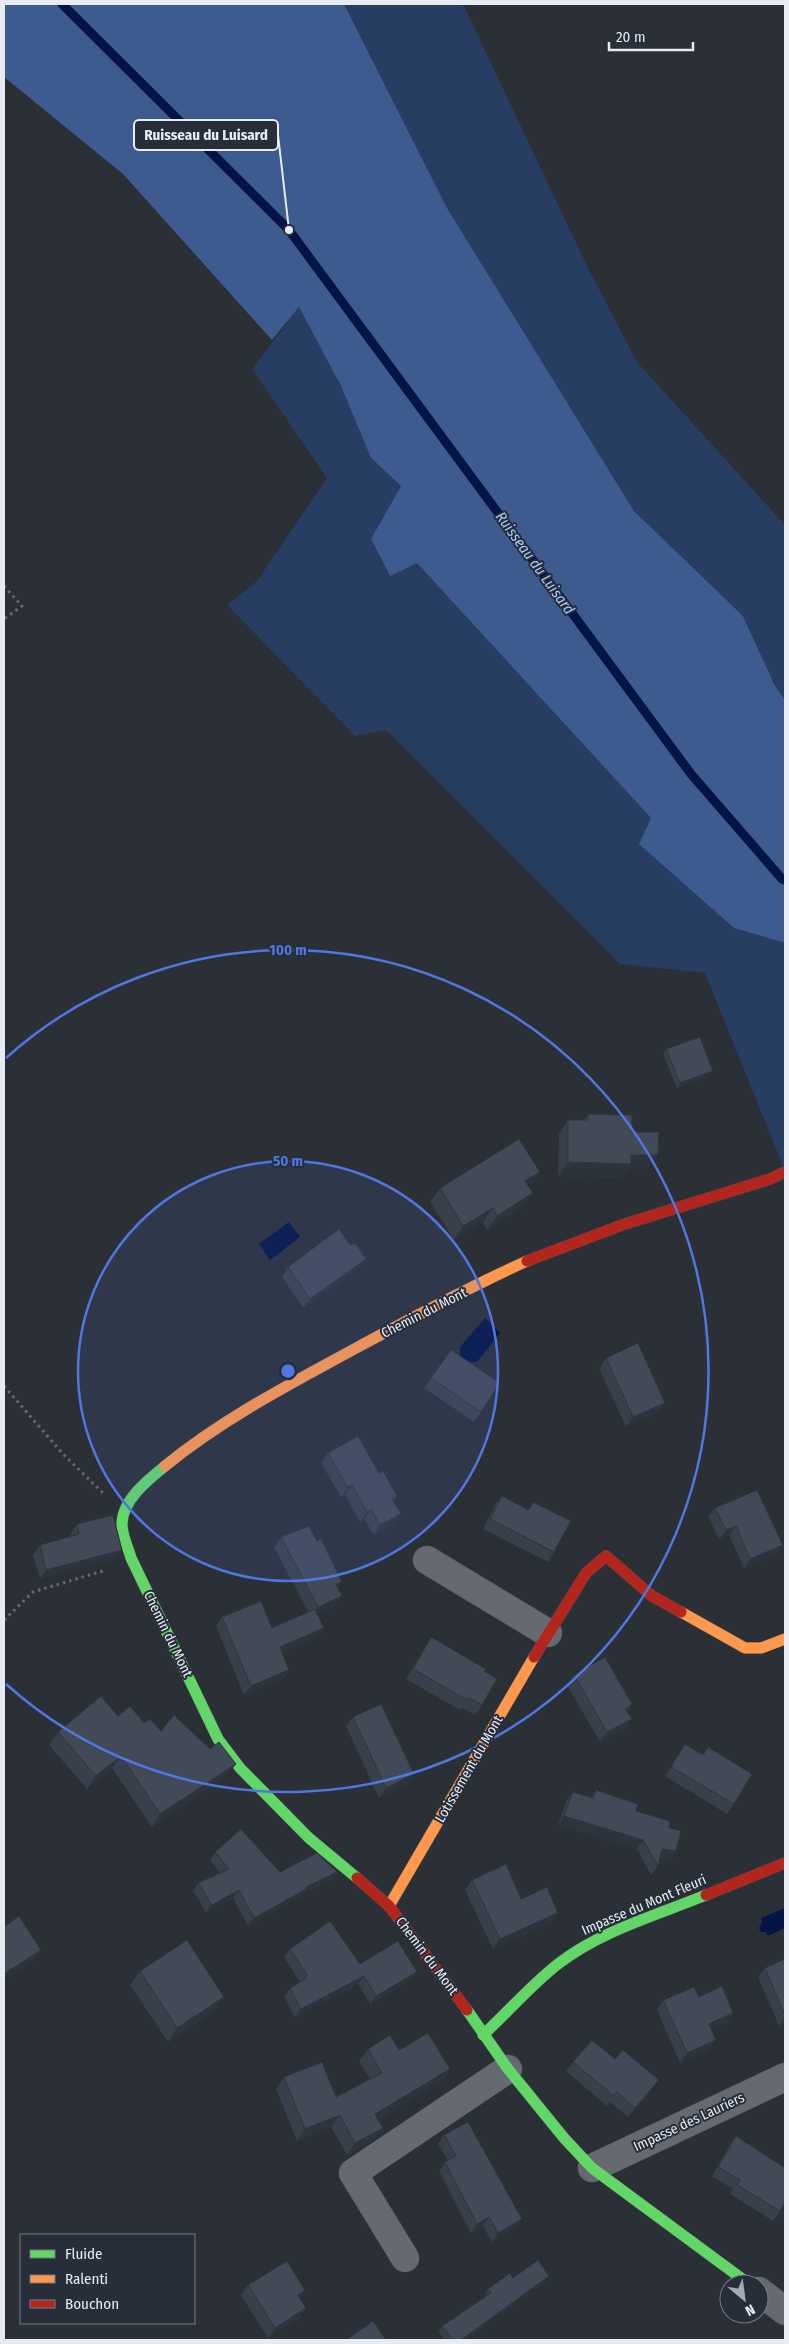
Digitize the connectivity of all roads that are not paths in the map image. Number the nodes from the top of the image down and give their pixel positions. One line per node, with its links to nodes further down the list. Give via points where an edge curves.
1 (785, 1172): 6 (street, Chemin du Mont, via 534,1258 439,1304 278,1390 207,1434 158,1471 124,1513 122,1527 132,1558 218,1739 240,1768 309,1838)
2 (427, 1560): 3 (street)
3 (548, 1633): 4 (street, Lotissement du Mont, via 586,1573 606,1556 652,1596 745,1648 761,1648); 6 (street, Lotissement du Mont)
4 (785, 1639)
5 (785, 1863): 7 (street, Impasse du Mont Fleuri, via 586,1946 558,1964)
6 (390, 1906): 7 (street, Chemin du Mont)
7 (483, 2035): 8 (street, Chemin du Mont)
8 (508, 2069): 10 (street, Chemin du Mont); 11 (street, via 353,2173)
9 (785, 2076): 10 (street, Impasse des Lauriers)
10 (592, 2168): 12 (street, Chemin du Mont)
11 (405, 2258)
12 (735, 2274)
13 (769, 2299): 14 (street)
14 (785, 2311)

